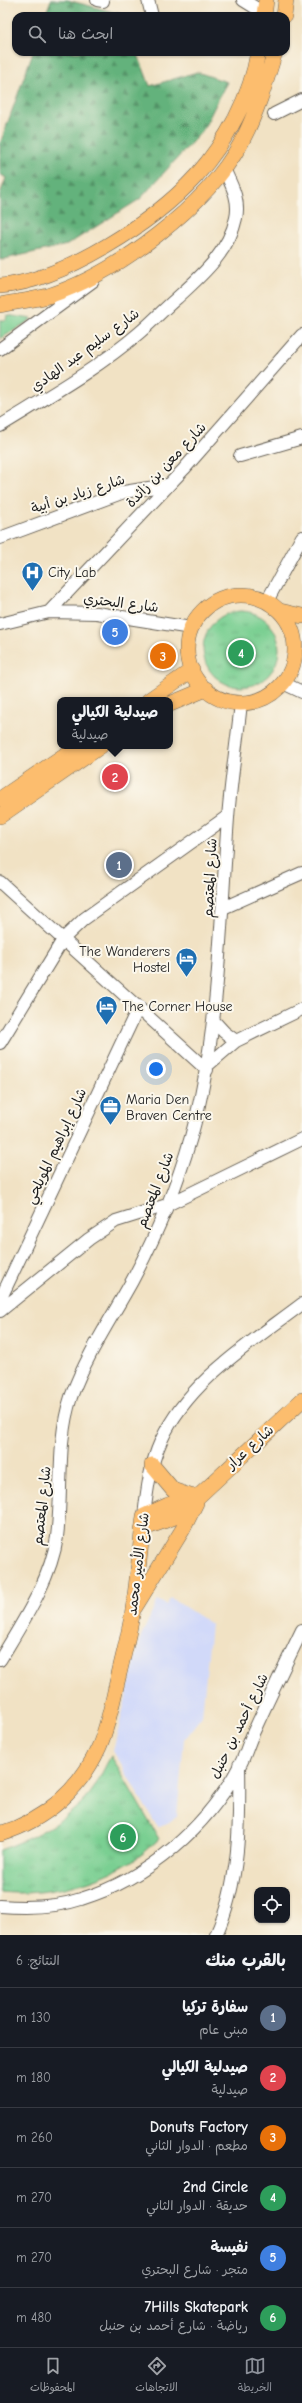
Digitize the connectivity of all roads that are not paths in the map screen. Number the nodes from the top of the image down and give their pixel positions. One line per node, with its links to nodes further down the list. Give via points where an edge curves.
1 (148, 0): 5 (street)
2 (243, 0): 4 (street)
3 (286, 0): 6 (main road)
4 (265, 10)
5 (151, 12)
6 (284, 12)
7 (257, 56): 13 (main road, via 236,116 196,176 177,194 103,249 62,269)
8 (274, 56): 11 (main road, via 242,142)
9 (302, 100): 10 (street)
10 (274, 114)
11 (224, 169): 12 (main road, via 188,208 150,240); 17 (street, شارع سليم عبد الهادي, via 235,192 236,218 225,246 212,264 138,334 64,387)
12 (105, 271): 14 (main road, via 46,296); 16 (street, via 63,305)
13 (0, 286)
14 (0, 305)
15 (302, 335): 20 (street, شارع معن بن زائدة)
16 (0, 349)
17 (0, 426)
18 (302, 438): 19 (street)
19 (240, 456)
20 (167, 485): 22 (street, شارع زياد بن أبية, via 124,492); 25 (street, شارع معن بن زائدة)
21 (302, 537): 23 (street)
22 (0, 538)
23 (267, 601): 24 (main road); 28 (main road, via 244,594 219,600 207,607)
24 (280, 611): 26 (main road); 29 (main road)
25 (49, 612): 27 (street, شارع البحتري); 28 (street, شارع البحتري, via 97,613)
26 (302, 616)
27 (0, 624)
28 (191, 628): 30 (main road, via 188,656)
29 (299, 645): 31 (main road, via 290,673)
30 (192, 670): 32 (main road); 34 (main road)
31 (283, 683): 33 (street); 35 (main road, via 268,696 255,701)
32 (206, 689): 35 (main road, via 222,699); 36 (main road)
33 (302, 692)
34 (153, 697)
35 (241, 702): 41 (street, شارع المعتصم)
36 (173, 703)
37 (74, 749): 39 (main road)
38 (96, 749): 40 (main road)
39 (0, 798)
40 (0, 816)
41 (228, 816): 44 (street, شارع المعتصم); 45 (street, via 84,919)
42 (302, 873): 44 (street)
43 (0, 882): 45 (street)
44 (223, 908): 48 (street, شارع المعتصم)
45 (64, 938): 46 (street); 50 (street)
46 (139, 1006): 51 (street); 54 (street, شارع إبراهيم المويلحي)
47 (302, 1009): 49 (street)
48 (213, 1020): 49 (street); 51 (street, شارع المعتصم)
49 (236, 1041): 51 (street)
50 (0, 1043)
51 (208, 1068): 53 (street, شارع المعتصم, via 191,1138)
52 (302, 1139): 53 (street)
53 (167, 1205): 56 (street, via 116,1221 83,1243); 63 (street, شارع المعتصم, via 138,1269 85,1366 71,1398 63,1434 55,1545 38,1591)
54 (0, 1300)
55 (302, 1304): 58 (street, شارع الأمير محمد, via 253,1341 188,1398 169,1425)
56 (0, 1311)
57 (302, 1400): 59 (main road, شارع عرار)
58 (152, 1465): 59 (main road, via 173,1490); 60 (street, شارع الأمير محمد)
59 (196, 1496): 60 (main road, شارع عرار, via 175,1517); 61 (main road, via 183,1529)
60 (143, 1522): 61 (main road, شارع الأمير محمد)
61 (133, 1609): 65 (main road, شارع الأمير محمد, via 104,1733 93,1759 60,1802 31,1821)
62 (302, 1630): 64 (street, شارع أحمد بن حنبل)
63 (0, 1660)
64 (240, 1766): 66 (street, شارع أحمد بن حنبل, via 221,1796 194,1828 140,1872 81,1900 43,1906); 67 (street, via 239,1843 231,1890)
65 (0, 1834)
66 (0, 1906)
67 (216, 1935)

